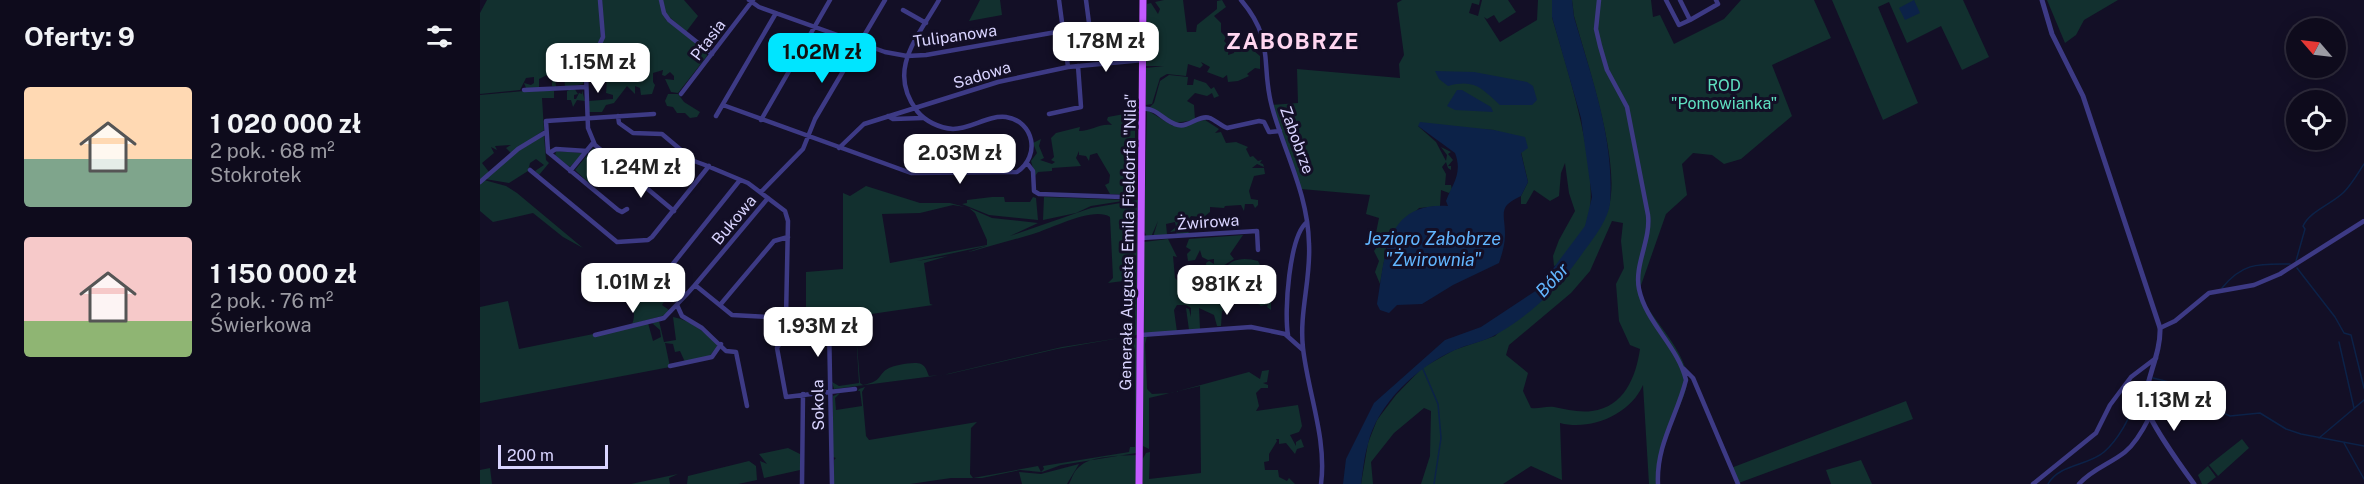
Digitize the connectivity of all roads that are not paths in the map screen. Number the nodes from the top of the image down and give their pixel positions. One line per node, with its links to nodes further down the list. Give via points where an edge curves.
1 (600, 0): 28 (street, via 603,31 589,65)
2 (661, 0): 23 (street, via 671,23)
3 (830, 0): 20 (street)
4 (885, 0): 22 (street)
5 (939, 0): 19 (street)
6 (1059, 0): 21 (street)
7 (1086, 0): 21 (street, Tulipanowa, via 1088,26)
8 (1143, 0): 25 (main road, Generała Augusta Emila Fieldorfa "Nila")
9 (1241, 0): 42 (street, Zabobrze, via 1264,41 1271,103)
10 (1599, 0): 81 (street, via 1596,29 1610,76 1627,107 1649,222 1639,291)
11 (1666, 0): 18 (street, via 1679,25)
12 (1680, 0): 18 (street)
13 (1716, 0): 18 (street, via 1718,4)
14 (2042, 0): 73 (street, via 2052,34 2088,110)
15 (751, 1): 17 (street, Tulipanowa); 23 (street, Ptasia)
16 (903, 10): 19 (street)
17 (776, 13): 20 (street, Tulipanowa); 31 (street)
18 (1690, 20)
19 (926, 23): 24 (street)
20 (814, 27): 22 (street, Tulipanowa); 41 (street)
21 (1063, 31): 24 (street, Tulipanowa); 27 (street)
22 (860, 43): 24 (street, Tulipanowa); 44 (street)
23 (712, 54): 30 (street, Ptasia)
24 (907, 56): 32 (street, via 904,83)
25 (1143, 60): 26 (street, Sadowa); 33 (main road, Generała Augusta Emila Fieldorfa "Nila")
26 (1078, 66): 27 (street, Sadowa); 35 (street, via 1081,107)
27 (1068, 67): 32 (street, Sadowa, via 998,82)
28 (586, 87): 29 (street); 39 (street)
29 (524, 90)
30 (681, 94)
31 (723, 105): 37 (street); 41 (street)
32 (915, 108): 38 (street, Sadowa); 40 (street)
33 (1143, 109): 42 (street, via 1153,110 1176,125 1202,117 1227,128 1264,122 1269,132); 65 (main road, Generała Augusta Emila Fieldorfa "Nila")
34 (654, 114): 36 (street)
35 (1049, 114)
36 (618, 116): 39 (street); 49 (street, via 619,123 633,134 662,134 681,150)
37 (716, 116)
38 (888, 116): 40 (street); 46 (street, Sadowa, via 862,125)
39 (588, 118): 43 (street, via 546,122); 45 (street)
40 (923, 118): 50 (street, via 955,129 1001,117 1013,119 1032,141)
41 (761, 120): 44 (street)
42 (1280, 131): 63 (street, Zabobrze, via 1298,177)
43 (546, 132): 48 (street); 56 (street, via 518,149)
44 (808, 136): 46 (street); 57 (street, via 804,149)
45 (593, 143): 47 (street); 52 (street)
46 (839, 148): 50 (street, via 919,174 1014,172)
47 (587, 151): 48 (street, via 556,149); 54 (street)
48 (549, 153): 54 (street)
49 (681, 162): 51 (street); 52 (street, via 629,165)
50 (1028, 163): 58 (street, via 1034,171 1034,190 1039,194)
51 (709, 166): 55 (street); 61 (street)
52 (622, 169): 61 (street)
53 (530, 170): 61 (street, via 617,242 648,240)
54 (570, 171): 60 (street, via 618,210)
55 (740, 180): 57 (street); 68 (street, via 669,270 671,282)
56 (480, 182)
57 (761, 192): 59 (street)
58 (1122, 197)
59 (768, 198): 64 (street, via 786,213); 67 (street, Bukowa)
60 (627, 209)
61 (674, 211)
62 (2364, 221): 73 (street, via 2280,274 2254,285 2209,293 2175,321)
63 (1307, 222): 76 (street, via 1302,226 1287,286); 78 (street, Zabobrze, via 1310,265 1303,306)
64 (788, 237): 70 (street, via 774,241); 71 (street)
65 (1141, 238): 66 (street, Żwirowa, via 1257,231); 75 (main road, Generała Augusta Emila Fieldorfa "Nila")
66 (1258, 249)
67 (695, 285): 68 (street, Bukowa); 70 (street)
68 (686, 295): 69 (street, Bukowa)
69 (677, 305): 74 (street, Bukowa, via 662,319); 77 (street, via 682,316)
70 (720, 305): 71 (street, via 732,315)
71 (786, 318): 84 (street, via 785,335 777,348 786,397)
72 (829, 324): 83 (street, Sokola)
73 (2160, 328): 79 (street)
74 (595, 335)
75 (1140, 335): 76 (street, via 1243,327); 89 (main road, Generała Augusta Emila Fieldorfa "Nila")
76 (1288, 336): 78 (street)
77 (721, 344): 80 (street, via 712,357); 85 (street, via 726,351 736,352)
78 (1303, 350): 90 (street, Zabobrze, via 1320,442)
79 (2156, 357): 86 (street, via 2145,402); 93 (street, via 2131,377 2096,433)
80 (670, 366)
81 (1684, 369): 91 (street, via 1682,397 1661,445); 92 (street, via 1693,378)
82 (855, 389): 83 (street)
83 (830, 390): 84 (street); 88 (street, Sokola)
84 (803, 394): 87 (street)
85 (747, 406)
86 (2149, 418): 94 (street, via 2125,452); 95 (street)
87 (802, 484)
88 (832, 484)
89 (1139, 484)
90 (1321, 484)
91 (1658, 484)
92 (1738, 484)
93 (2033, 484)
94 (2079, 484)
95 (2193, 484)

